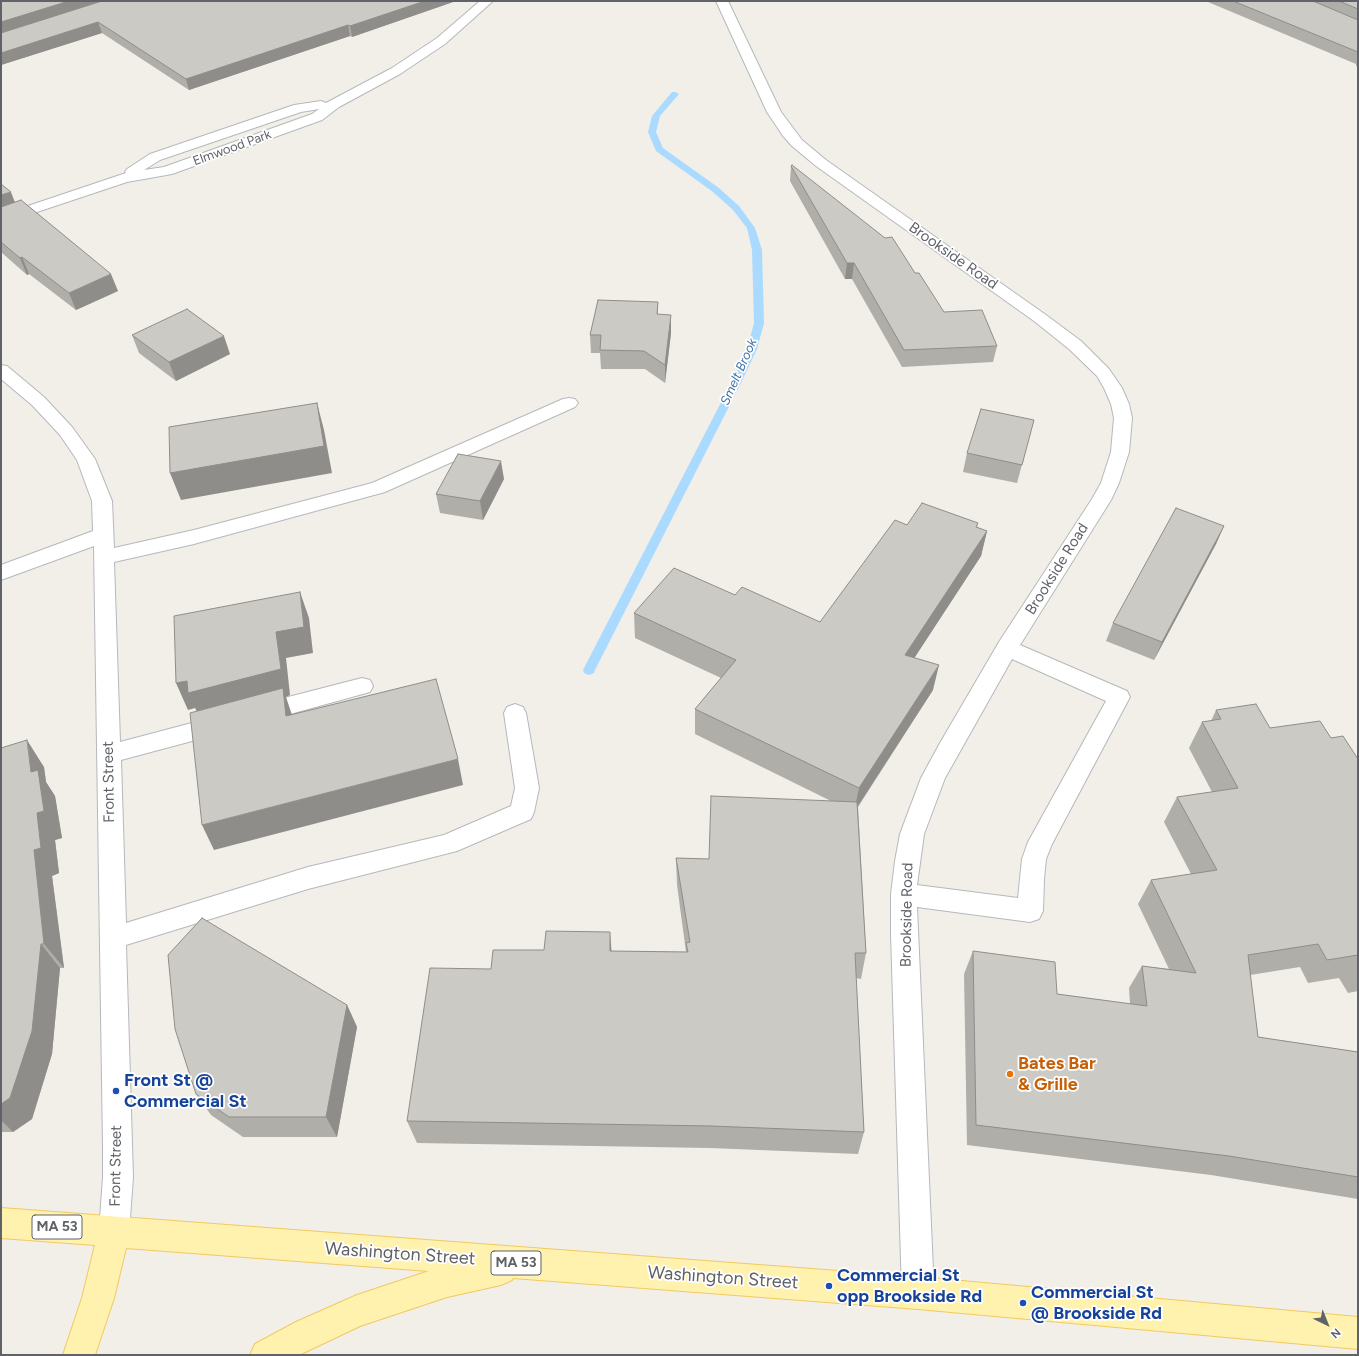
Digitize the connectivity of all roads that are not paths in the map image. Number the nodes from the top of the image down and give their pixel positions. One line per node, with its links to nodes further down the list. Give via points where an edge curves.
1 (487, 1): 3 (street, Elmwood Park, via 441,41 396,71 334,104 318,117 175,168 124,178)
2 (722, 1): 8 (street, Brookside Road, via 774,112 797,143 1040,318 1091,359 1113,388 1123,418 1120,452 1110,483)
3 (1, 220)
4 (1, 370): 6 (street, Front Street, via 38,401 66,431 86,459 102,502)
5 (569, 403): 6 (street, via 378,488 194,537)
6 (104, 546): 7 (street); 11 (street, Front Street)
7 (1, 573)
8 (1007, 648): 12 (street, Brookside Road, via 942,761 922,804 912,834); 12 (street, via 1118,696 1040,842 1031,879 1030,911)
9 (362, 686): 11 (street)
10 (515, 713): 13 (street, via 527,788 522,812 448,844 308,878)
11 (109, 754): 13 (street, Front Street)
12 (904, 894): 17 (street, Brookside Road)
13 (113, 938): 15 (street, Front Street, via 118,1177)
14 (1, 1223): 15 (main road, Washington Street / MA 53)
15 (114, 1232): 16 (main road, Washington Street / MA 53); 19 (main road, via 98,1298)
16 (533, 1264): 17 (main road, Washington Street / MA 53); 20 (main road, via 491,1270 447,1281 357,1311)
17 (918, 1293): 18 (main road, MA 53)
18 (1358, 1333)
19 (79, 1355)
20 (266, 1355)

